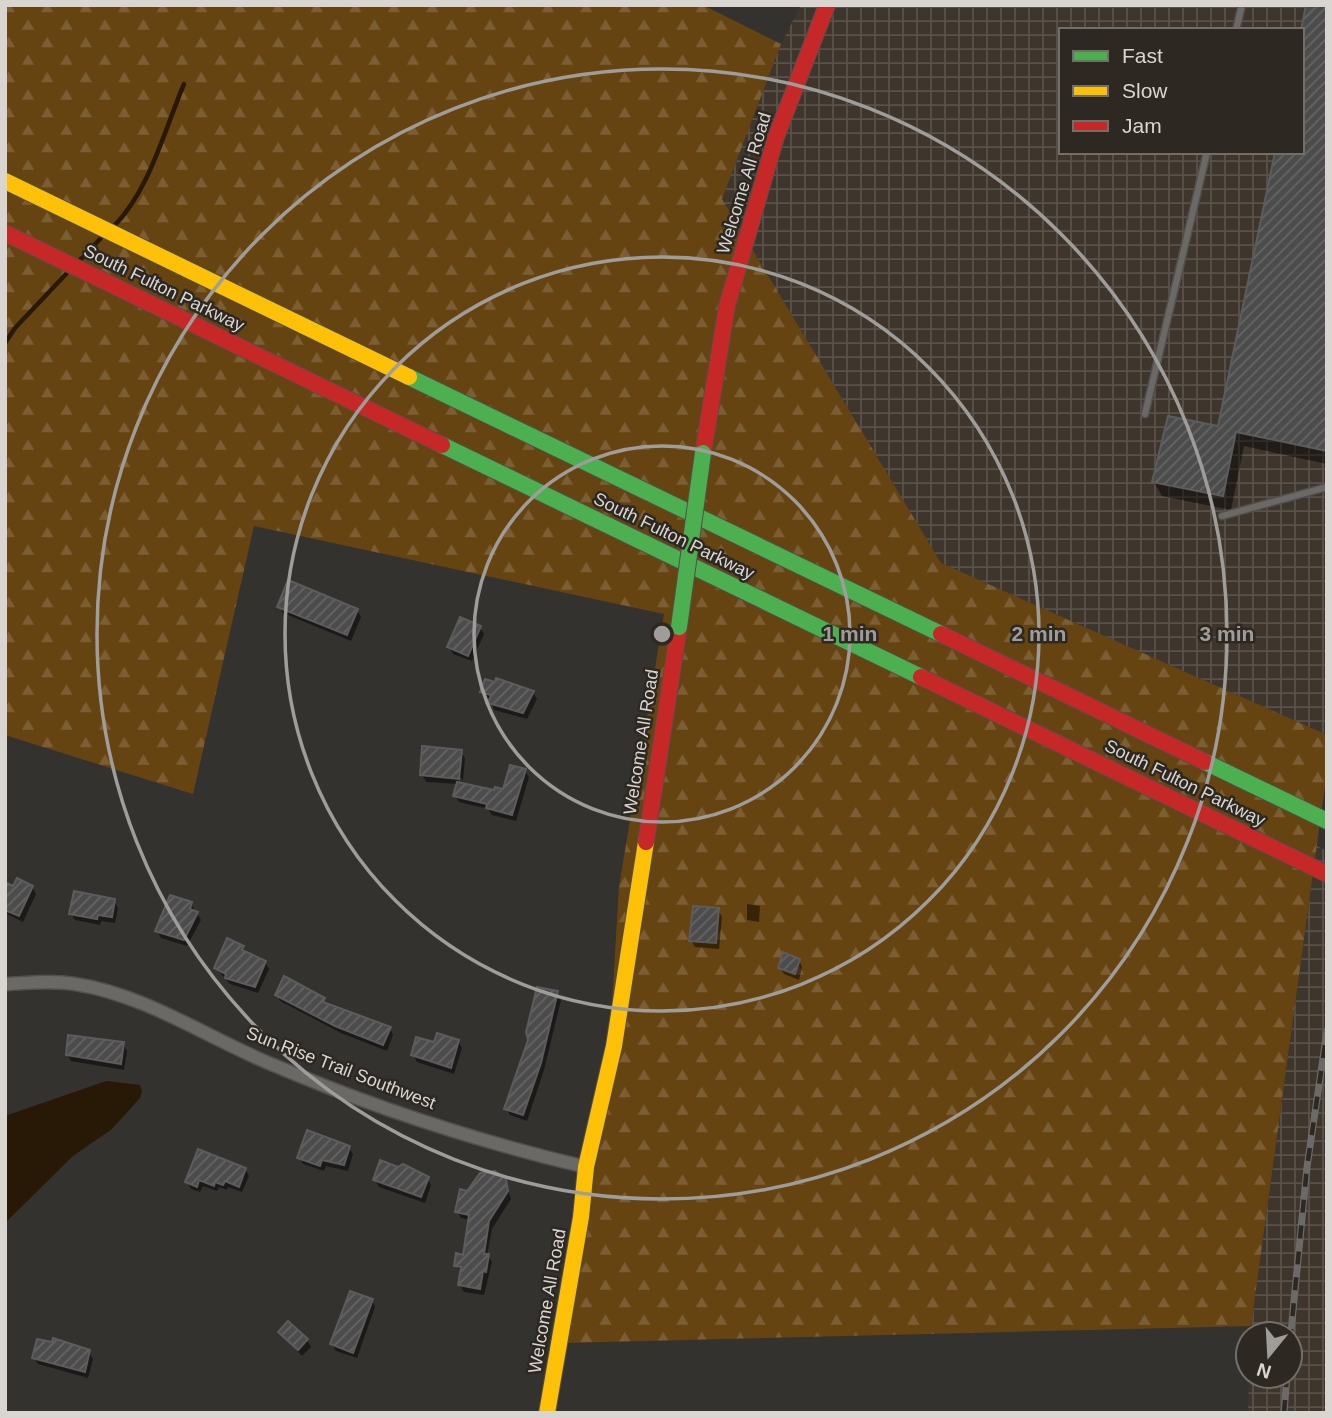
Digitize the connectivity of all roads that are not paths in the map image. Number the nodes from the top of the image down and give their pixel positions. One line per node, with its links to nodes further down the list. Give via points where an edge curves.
1 (827, 5): 13 (main road, Welcome All Road, bridge, via 776,137 727,306 614,1046)
2 (1242, 5): 3 (lane)
3 (1236, 28)
4 (1207, 154): 7 (lane)
5 (5, 181): 10 (main road, South Fulton Parkway)
6 (5, 233): 11 (main road, South Fulton Parkway)
7 (1145, 414)
8 (1327, 487): 9 (lane)
9 (1222, 516)
10 (1319, 817)
11 (1327, 874)
12 (5, 984): 13 (street, Sun Rise Trail Southwest, via 74,984 132,999 271,1064 344,1092 525,1153)
13 (586, 1167): 14 (main road, Welcome All Road)
14 (548, 1413)

